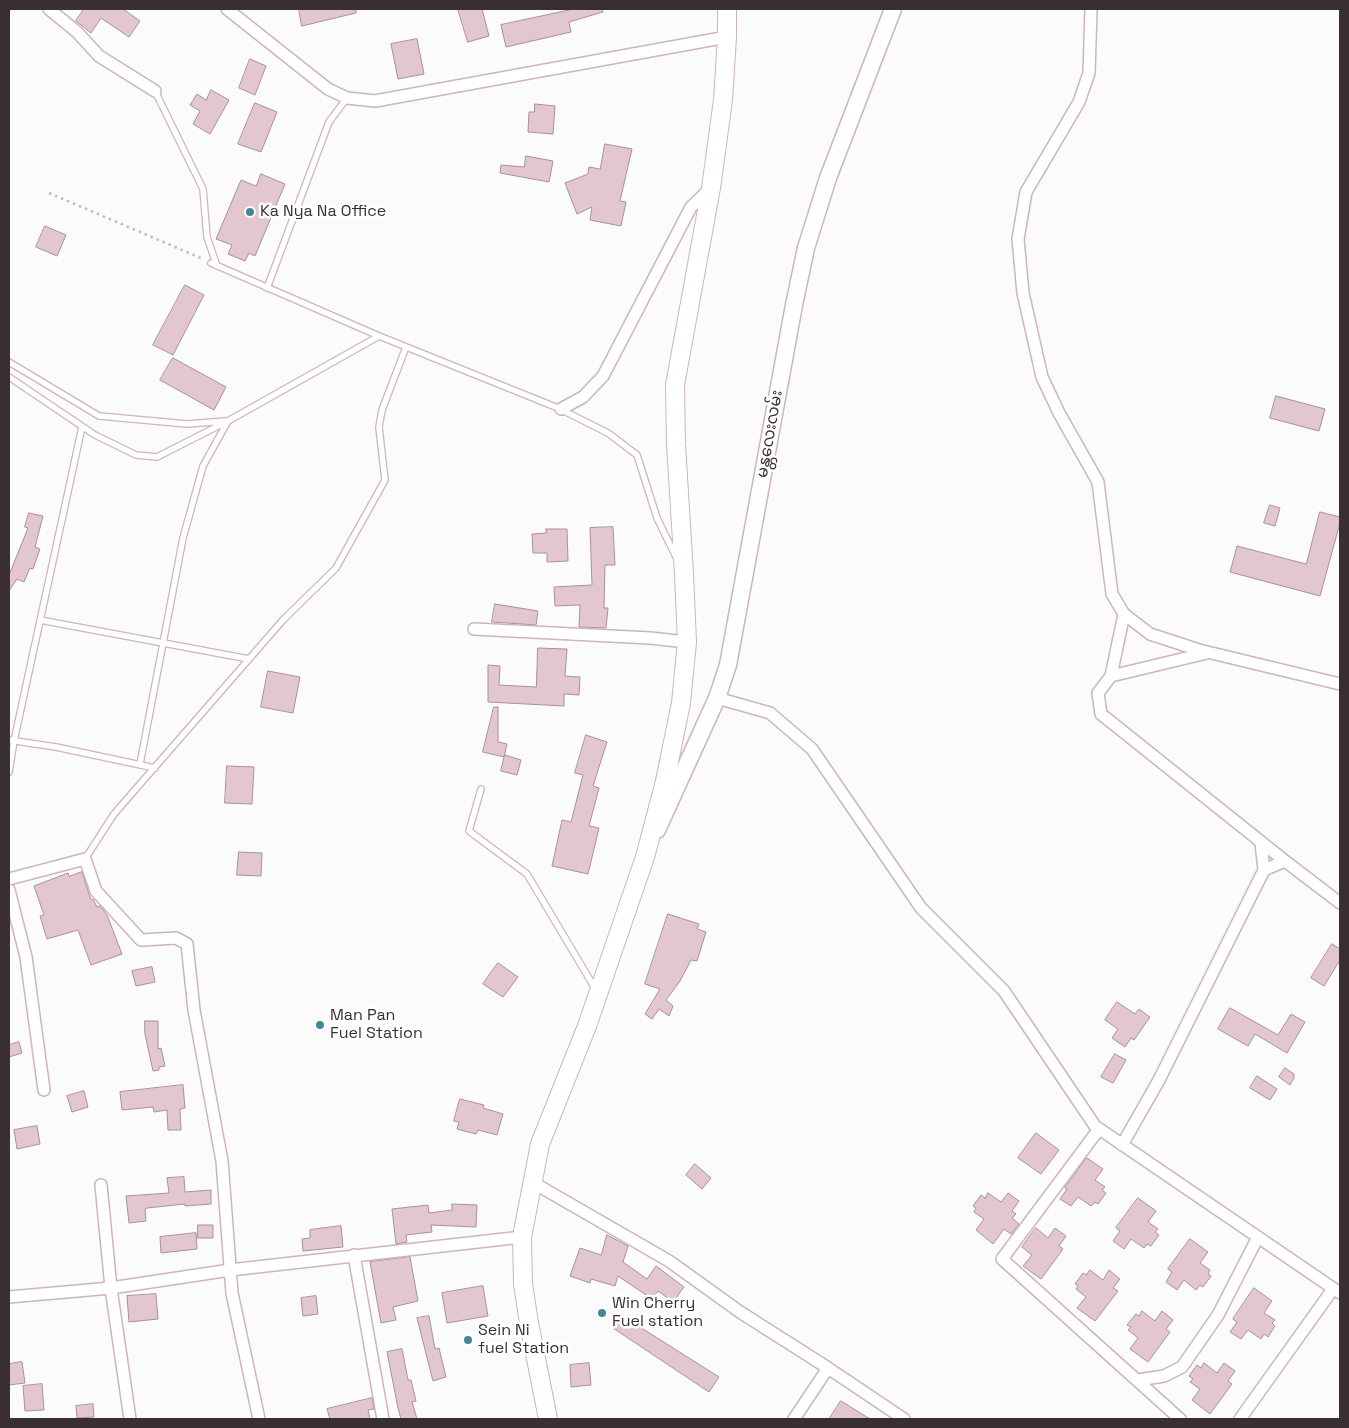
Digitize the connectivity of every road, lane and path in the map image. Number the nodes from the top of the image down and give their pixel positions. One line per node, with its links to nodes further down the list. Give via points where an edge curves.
1 (48, 9): 7 (street, via 77,32 99,56)
2 (227, 9): 8 (street, via 328,89)
3 (727, 9): 6 (main road)
4 (893, 9): 30 (main road, မန္တလေးလမ်း, via 828,178 806,248 728,665)
5 (1091, 9): 21 (street, via 1089,73 1079,102 1026,192 1018,239 1023,293 1042,377 1098,482 1112,594)
6 (727, 37): 8 (street, via 375,101); 9 (main road, via 723,100)
7 (155, 91): 11 (lane, via 203,189 207,238)
8 (347, 98): 12 (lane, via 329,122)
9 (711, 188): 17 (street, via 691,207 603,376 583,397); 20 (main road, via 676,385)
10 (49, 193): 11 (path)
11 (214, 264): 12 (lane)
12 (267, 288): 13 (lane)
13 (379, 336): 14 (lane); 18 (lane)
14 (406, 347): 17 (lane); 27 (lane, via 382,410 379,427 384,480 336,568)
15 (9, 362): 18 (lane, via 99,416 187,424)
16 (9, 377): 19 (lane)
17 (561, 409): 20 (lane, via 608,433 637,455 658,518)
18 (228, 421): 19 (lane, via 157,457 136,455); 25 (lane, via 203,466 183,538)
19 (82, 427): 22 (lane)
20 (684, 574): 24 (main road)
21 (1124, 614): 26 (street, via 1150,634); 28 (street)
22 (40, 620): 25 (lane); 31 (lane)
23 (474, 629): 24 (street)
24 (687, 642): 37 (main road, via 682,703)
25 (162, 643): 27 (lane); 32 (lane)
26 (1209, 652): 28 (street); 29 (street)
27 (249, 659): 33 (lane)
28 (1111, 676): 36 (street, via 1098,693 1101,714)
29 (1340, 684)
30 (717, 698): 37 (main road, မန္တလေးလမ်း); 46 (street, via 770,713 812,749 921,908 1004,991)
31 (11, 741): 32 (lane); 34 (lane)
32 (140, 764): 33 (lane)
33 (155, 768): 38 (lane, via 114,814)
34 (9, 772)
35 (481, 789): 44 (lane, via 469,831 527,874)
36 (1262, 843): 39 (street); 40 (street)
37 (645, 857): 44 (main road)
38 (85, 859): 41 (street); 53 (street, via 96,891 141,940 176,938 187,944 194,1010 222,1160)
39 (1285, 862): 40 (street); 43 (street)
40 (1264, 870): 47 (street, via 1159,1080)
41 (9, 879)
42 (9, 890): 45 (street, via 26,957)
43 (1340, 903)
44 (598, 994): 48 (main road, via 540,1144)
45 (44, 1090)
46 (1099, 1129): 47 (street); 58 (street, via 1002,1259)
47 (1122, 1145): 51 (street)
48 (532, 1182): 50 (main road); 57 (street, via 669,1261 740,1312)
49 (101, 1185): 54 (street)
50 (522, 1237): 52 (street); 62 (main road, via 523,1284)
51 (1258, 1237): 55 (street); 58 (street, via 1218,1314 1182,1367 1164,1376)
52 (354, 1255): 53 (street); 61 (street)
53 (230, 1270): 54 (street); 60 (street)
54 (111, 1288): 56 (street); 59 (street)
55 (1337, 1291): 66 (street)
56 (9, 1297)
57 (828, 1368): 63 (street); 64 (street)
58 (1138, 1380): 65 (street)
59 (130, 1419)
60 (259, 1419)
61 (383, 1419)
62 (548, 1419)
63 (794, 1419)
64 (904, 1419)
65 (1180, 1419)
66 (1240, 1419)

